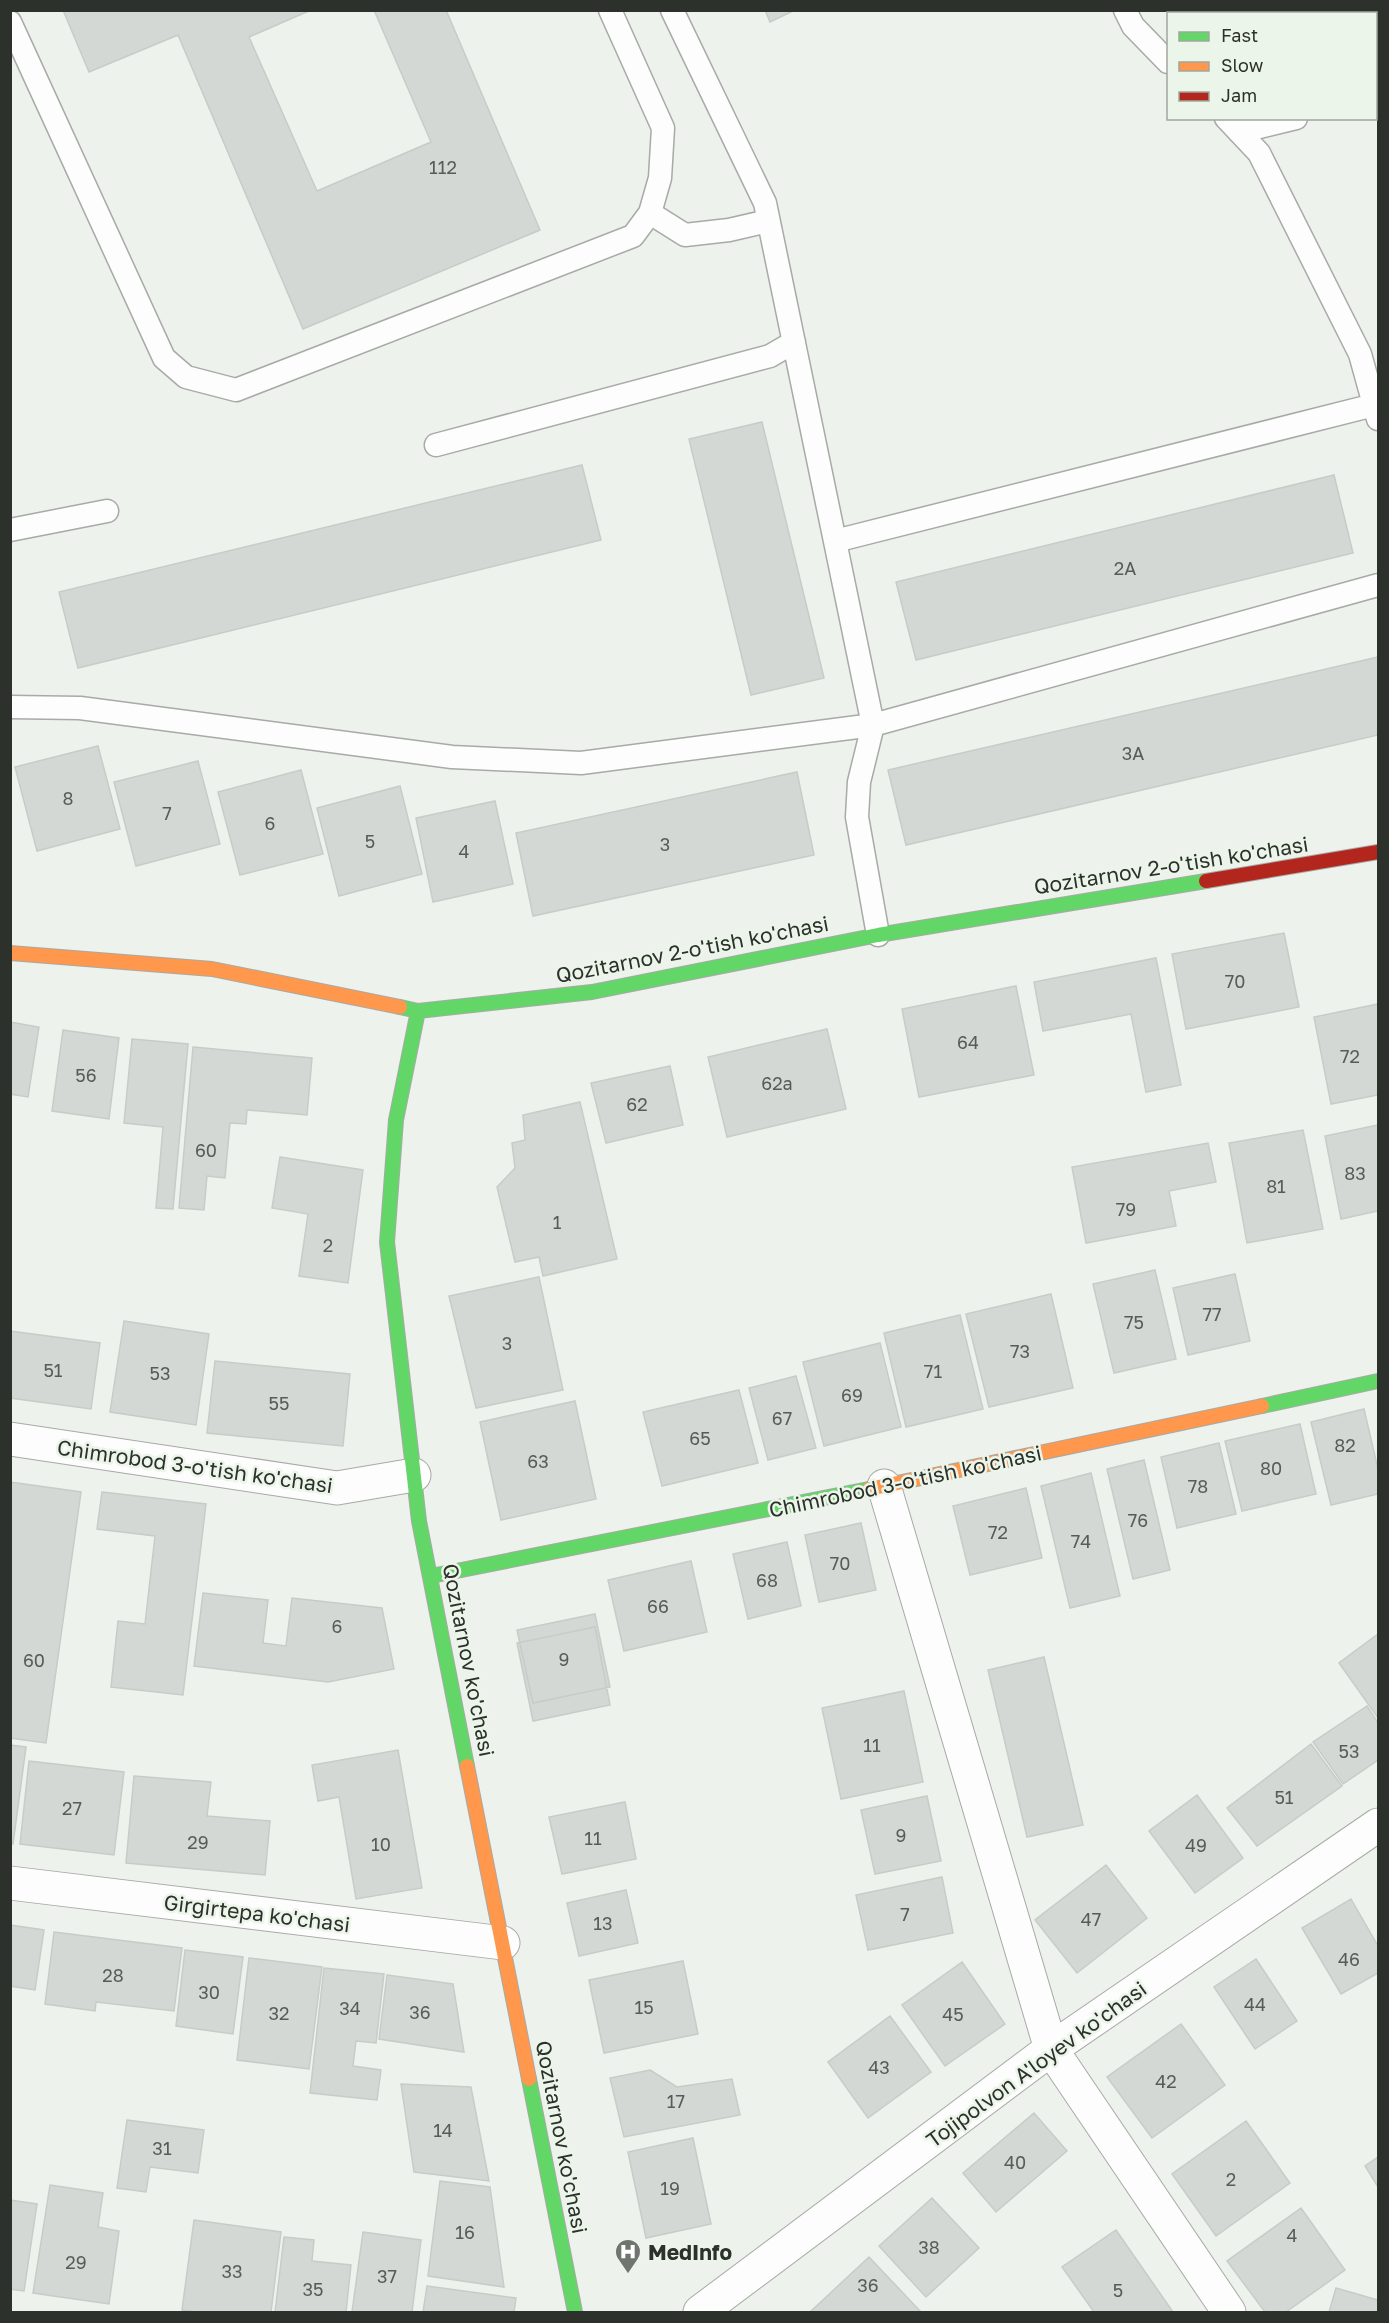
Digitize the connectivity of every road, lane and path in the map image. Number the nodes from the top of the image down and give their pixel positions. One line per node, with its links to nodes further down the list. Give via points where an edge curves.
1 (610, 10): 8 (lane, via 663,128 660,178)
2 (672, 10): 9 (lane, via 765,203)
3 (1125, 10): 5 (lane, via 1133,26)
4 (10, 22): 8 (lane, via 164,358 186,377 236,390 633,236)
5 (1167, 61)
6 (1278, 120): 7 (lane)
7 (1232, 125): 11 (lane, via 1259,153 1360,354)
8 (650, 213): 9 (lane, via 685,235)
9 (768, 221): 10 (lane)
10 (794, 342): 12 (lane, via 770,356); 15 (lane)
11 (1376, 412): 15 (lane)
12 (436, 446)
13 (106, 511): 14 (lane)
14 (10, 530)
15 (835, 541): 18 (lane)
16 (1378, 585): 18 (lane)
17 (10, 707): 18 (lane, via 80,708 452,757 581,763)
18 (873, 725): 20 (lane, via 859,782 857,817)
19 (1378, 852): 20 (street, Qozitarnov 2-o'tish ko'chasi)
20 (878, 935): 22 (street, Qozitarnov 2-o'tish ko'chasi, via 592,992)
21 (10, 953): 22 (street, Qozitarnov 2-o'tish ko'chasi, via 212,969)
22 (418, 1011): 25 (street, Qozitarnov ko'chasi, via 396,1120 387,1242)
23 (1378, 1381): 26 (street, Chimrobod 3-o'tish ko'chasi)
24 (10, 1439): 25 (street, Chimrobod 3-o'tish ko'chasi, via 338,1488)
25 (414, 1475): 27 (street, Qozitarnov ko'chasi)
26 (884, 1486): 27 (street, Chimrobod 3-o'tish ko'chasi); 31 (street)
27 (431, 1576): 30 (street, Qozitarnov ko'chasi)
28 (1378, 1825): 31 (street, Tojipolvon A'loyev ko'chasi)
29 (10, 1882): 30 (street, Girgirtepa ko'chasi)
30 (503, 1943): 32 (street, Qozitarnov ko'chasi)
31 (1051, 2049): 33 (street, Tojipolvon A'loyev ko'chasi); 34 (street)
32 (574, 2313)
33 (700, 2313)
34 (1229, 2313)

